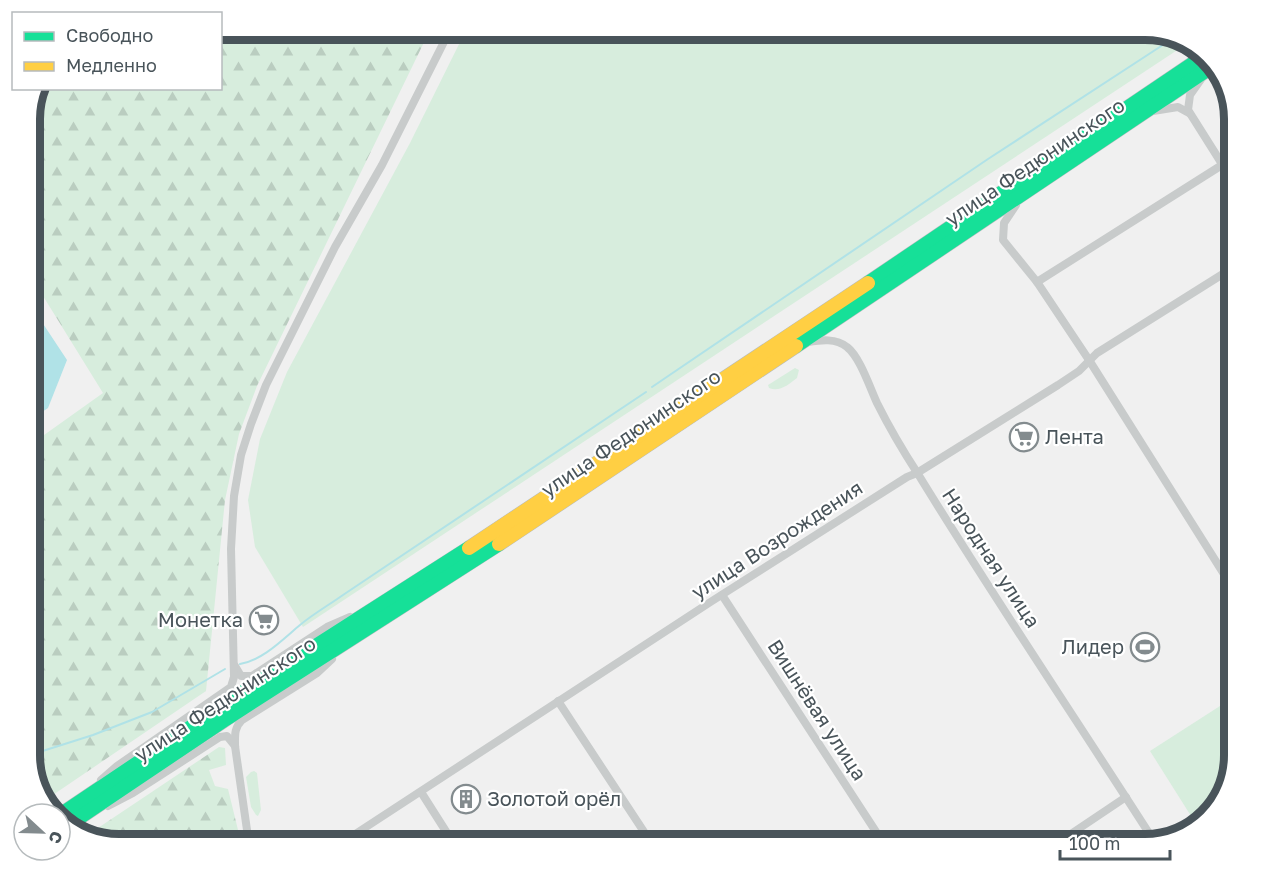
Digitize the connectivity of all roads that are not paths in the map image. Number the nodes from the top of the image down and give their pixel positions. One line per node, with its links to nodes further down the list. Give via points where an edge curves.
1 (444, 41): 19 (street, via 382,165 334,247 251,424 234,496)
2 (1203, 67): 6 (highway, улица Федюнинского)
3 (1203, 67): 17 (highway, улица Федюнинского)
4 (1205, 70): 5 (street, via 1190,95)
5 (1189, 113): 6 (street, via 1170,107); 7 (street)
6 (1141, 115): 9 (highway, улица Федюнинского)
7 (1222, 165): 8 (street); 11 (street)
8 (1224, 168)
9 (1033, 187): 11 (street, via 1010,211 1004,223 1003,240); 12 (highway, улица Федюнинского)
10 (1224, 273): 13 (street, улица Возрождения)
11 (1037, 282): 13 (street)
12 (801, 344): 14 (street, Народная улица, via 825,340 848,347); 18 (highway, улица Федюнинского)
13 (1089, 360): 14 (street, улица Возрождения, via 1072,376); 15 (street)
14 (917, 473): 16 (street, улица Возрождения); 23 (street, Народная улица)
15 (1224, 574)
16 (722, 594): 20 (street, улица Возрождения); 32 (street, Вишнёвая улица)
17 (389, 600): 19 (street, via 327,627 252,676 239,674); 25 (highway, улица Федюнинского, via 231,700)
18 (360, 634): 21 (street, via 316,673 242,720 235,731); 26 (highway, улица Федюнинского)
19 (233, 662): 24 (street, via 233,682 228,690 117,766)
20 (558, 701): 22 (street, улица Возрождения); 31 (street)
21 (236, 746): 27 (street, via 231,738 220,737 133,793); 28 (street)
22 (421, 792): 29 (street, улица Возрождения); 30 (street)
23 (1126, 797): 33 (street); 34 (street, Народная улица)
24 (72, 809)
25 (72, 811)
26 (72, 812)
27 (72, 814)
28 (248, 834)
29 (356, 834)
30 (448, 834)
31 (645, 834)
32 (878, 834)
33 (1071, 834)
34 (1149, 834)

